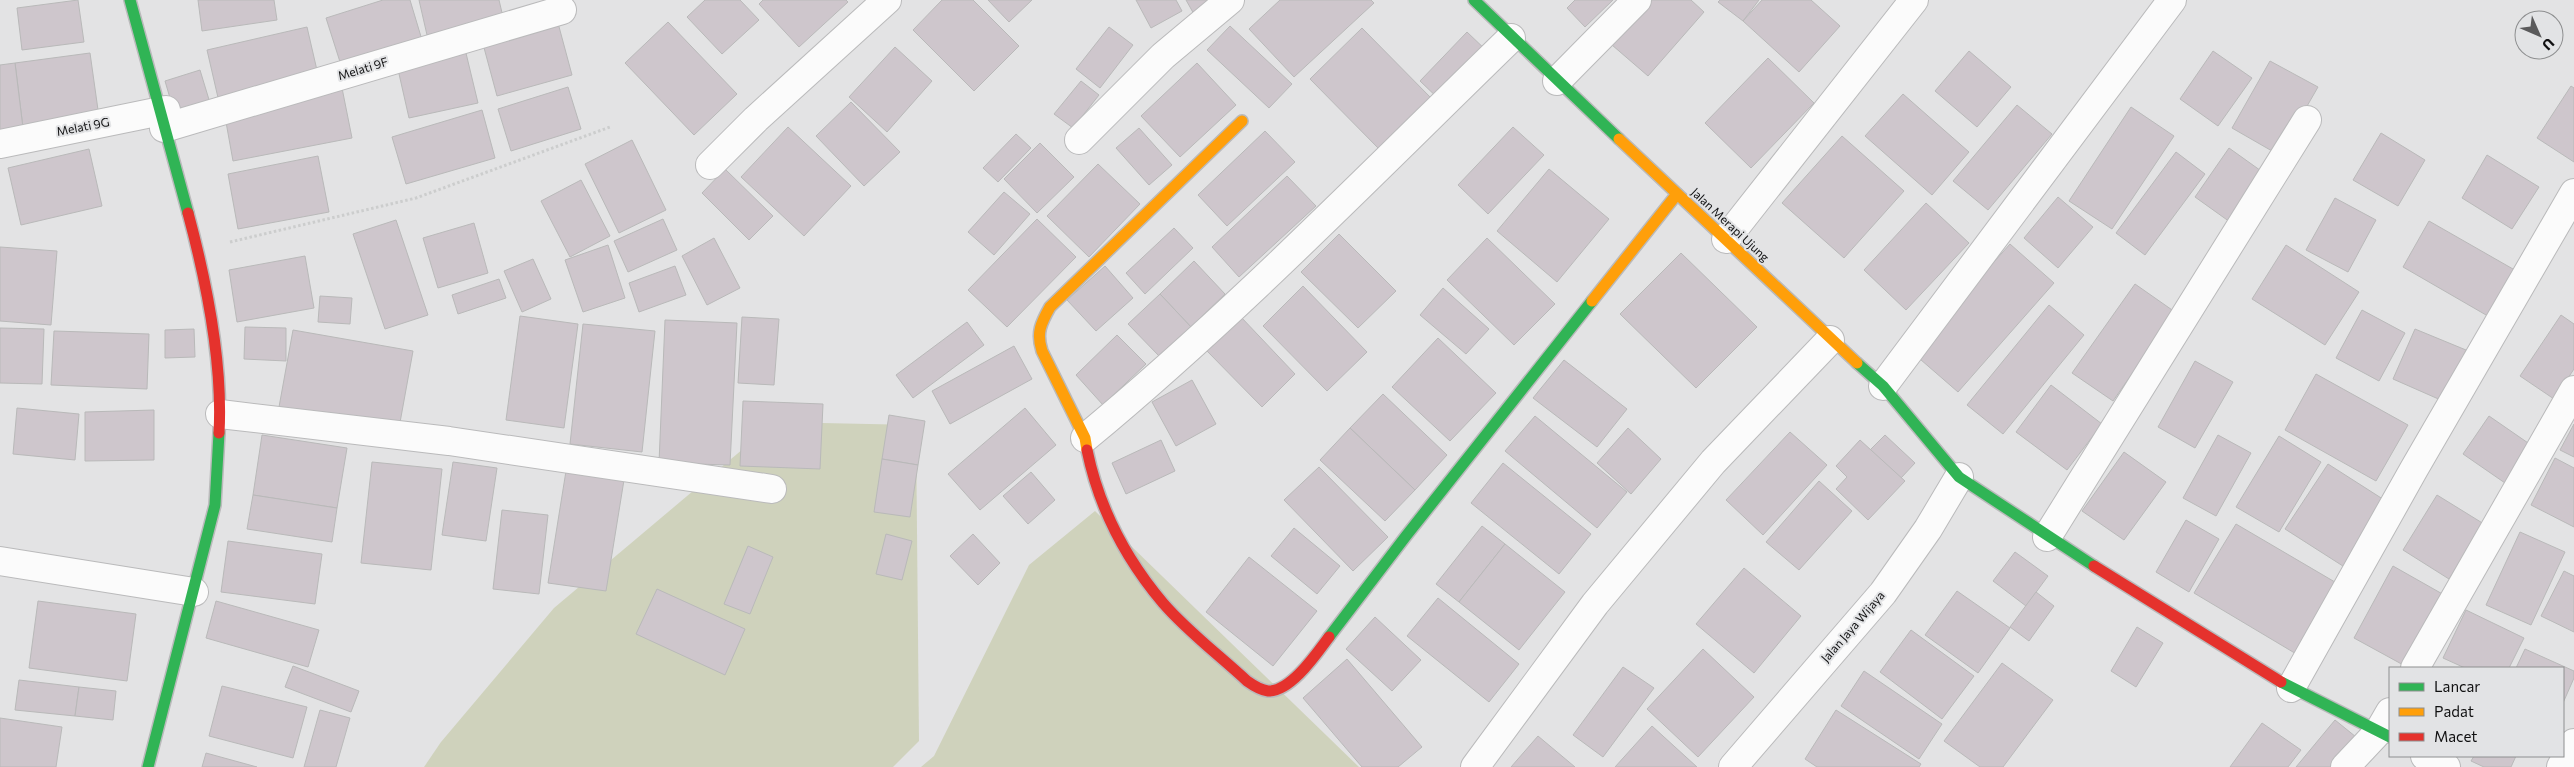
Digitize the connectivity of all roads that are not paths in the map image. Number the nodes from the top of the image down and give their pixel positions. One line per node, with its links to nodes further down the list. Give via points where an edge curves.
1 (130, 0): 11 (street)
2 (887, 0): 16 (street)
3 (1230, 0): 14 (street, via 1163,56)
4 (1474, 0): 9 (street, Jalan Merapi Ujung)
5 (1637, 0): 10 (street)
6 (1914, 0): 19 (street)
7 (2172, 0): 21 (street)
8 (562, 10): 11 (street, Melati 9F)
9 (1511, 38): 10 (street, Jalan Merapi Ujung); 24 (street, via 1151,384)
10 (1557, 81): 18 (street, Jalan Merapi Ujung)
11 (163, 117): 15 (street, Melati 9G); 23 (street, via 198,249 212,326)
12 (2307, 120): 27 (street)
13 (1242, 121): 24 (street, via 1050,307 1040,324 1038,338 1042,351)
14 (1079, 140)
15 (0, 144)
16 (710, 164)
17 (2574, 193): 31 (street)
18 (1677, 194): 19 (street, Jalan Merapi Ujung); 24 (street, via 1406,536 1309,664 1284,686 1270,691 1259,689 1247,681 1164,604 1129,559 1108,519 1092,473)
19 (1726, 239): 20 (street, Jalan Merapi Ujung)
20 (1830, 340): 21 (street, Jalan Merapi Ujung); 36 (street, via 1713,462 1595,604)
21 (1883, 386): 25 (street, Jalan Merapi Ujung)
22 (2574, 390): 30 (street)
23 (220, 414): 26 (street, via 449,441); 29 (street, via 215,505)
24 (1085, 438)
25 (1959, 478): 27 (street, Jalan Merapi Ujung); 37 (street, Jalan Jaya Wijaya, via 1883,593)
26 (772, 489)
27 (2047, 537): 31 (street, Jalan Merapi Ujung)
28 (0, 562): 29 (street)
29 (194, 592): 35 (street)
30 (2416, 667)
31 (2291, 688): 32 (street, Jalan Merapi Ujung)
32 (2386, 727): 38 (street)
33 (2574, 743): 40 (street)
34 (2426, 757): 39 (street)
35 (148, 767)
36 (1475, 767)
37 (1733, 767)
38 (2345, 767)
39 (2446, 767)
40 (2561, 767)

